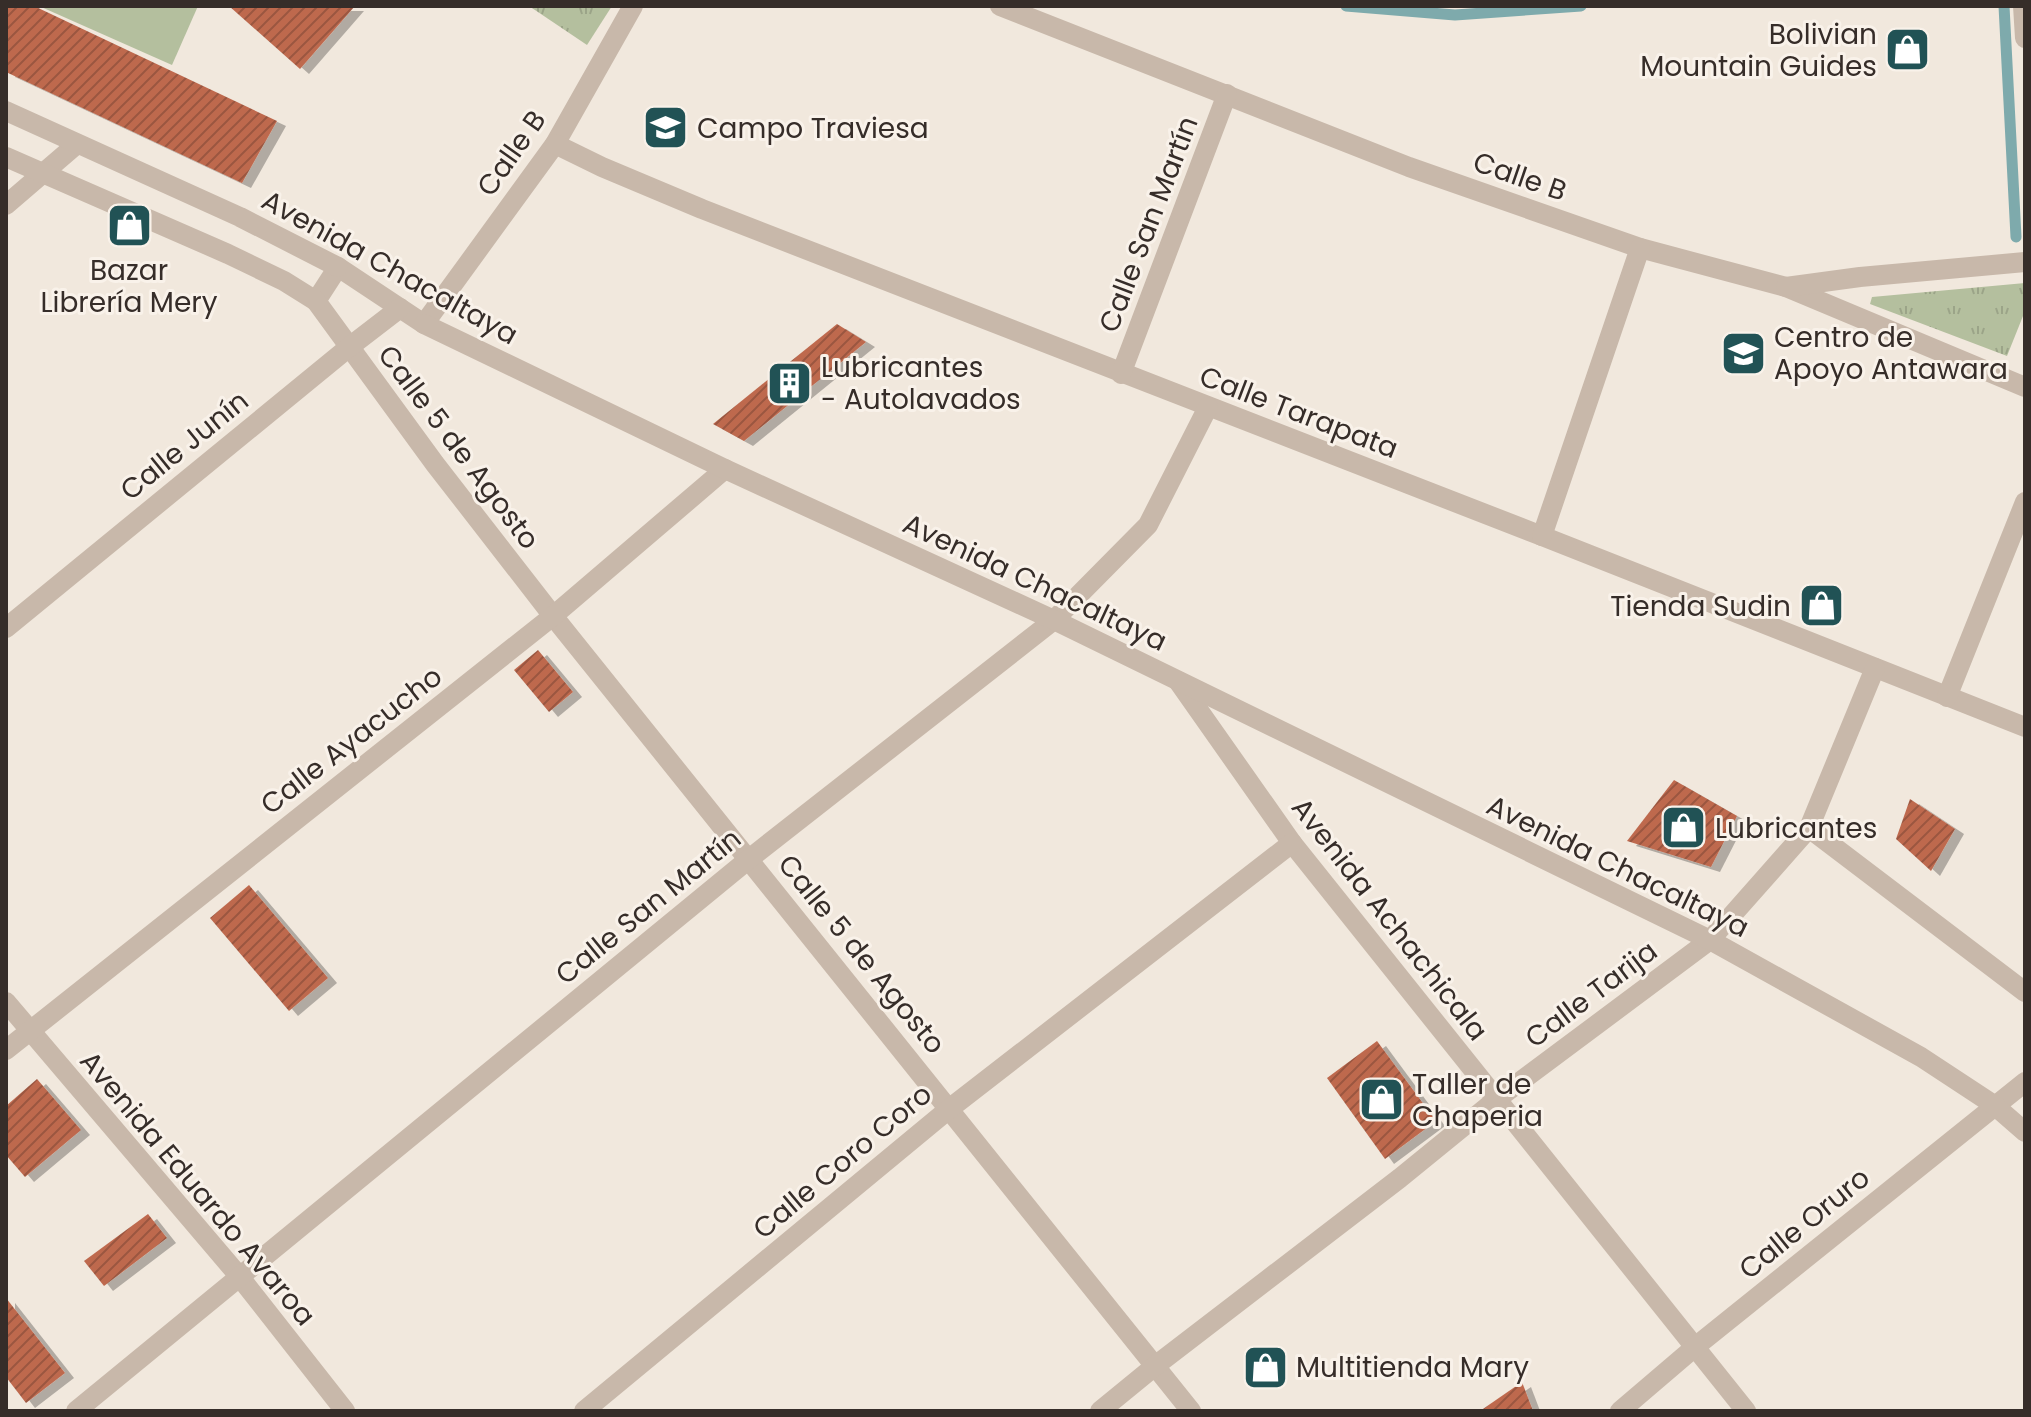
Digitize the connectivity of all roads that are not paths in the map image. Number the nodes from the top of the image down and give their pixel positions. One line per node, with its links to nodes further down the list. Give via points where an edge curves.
1 (633, 6): 8 (street, Calle B)
2 (1000, 6): 5 (street, Calle B)
3 (2023, 6): 4 (street)
4 (2025, 38)
5 (1227, 94): 12 (street, Calle B, via 1409,167); 20 (street, Calle San Martín)
6 (6, 111): 7 (street, Avenida Chacaltaya)
7 (77, 144): 10 (street); 14 (street, Avenida Chacaltaya)
8 (555, 144): 18 (street, Calle B); 20 (street, Calle Tarapata, via 702,209)
9 (6, 157): 10 (street)
10 (44, 174): 11 (street); 16 (street, via 228,254)
11 (6, 205)
12 (1640, 248): 15 (street, Calle B); 25 (street)
13 (2025, 262): 15 (street)
14 (338, 267): 16 (street); 17 (street, Avenida Chacaltaya)
15 (1786, 287): 21 (street, Calle B)
16 (316, 301): 19 (street, Calle 5 de Agosto)
17 (400, 308): 18 (street, Avenida Chacaltaya); 19 (street, Calle Junín)
18 (424, 324): 23 (street, Avenida Chacaltaya)
19 (348, 348): 26 (street, Calle 5 de Agosto); 28 (street, Calle Junín)
20 (1121, 374): 22 (street, Calle Tarapata)
21 (2025, 387)
22 (1208, 407): 25 (street, Calle Tarapata); 27 (street, Calle San Martín, via 1148,525)
23 (725, 469): 26 (street, Calle Ayacucho); 27 (street, Avenida Chacaltaya)
24 (2025, 502): 31 (street)
25 (1542, 536): 29 (street, Calle Tarapata)
26 (553, 616): 35 (street, Calle 5 de Agosto); 39 (street, Calle Ayacucho)
27 (1054, 620): 30 (street, Avenida Chacaltaya); 35 (street, Calle San Martín)
28 (6, 628)
29 (1875, 668): 31 (street, Calle Tarapata); 33 (street, Calle Tarija)
30 (1178, 681): 34 (street, Avenida Achachicala); 36 (street, Avenida Chacaltaya)
31 (1947, 697): 32 (street, Calle Tarapata)
32 (2025, 727)
33 (1809, 828): 36 (street, Calle Tarija); 37 (street)
34 (1292, 843): 42 (street, Avenida Achachicala); 44 (street, Calle Coro Coro)
35 (749, 859): 44 (street, Calle 5 de Agosto); 46 (street, Calle San Martín)
36 (1710, 940): 42 (street, Calle Tarija); 43 (street, Avenida Chacaltaya, via 1921,1057)
37 (2025, 992)
38 (6, 1002): 39 (street, Avenida Eduardo Avaroa)
39 (30, 1031): 40 (street, Calle Ayacucho); 46 (street, Avenida Eduardo Avaroa)
40 (6, 1050)
41 (2025, 1082): 43 (street, Calle Oruro)
42 (1497, 1099): 47 (street, Avenida Achachicala); 48 (street, Calle Tarija)
43 (1994, 1105): 45 (street, Avenida Chacaltaya); 47 (street, Calle Oruro)
44 (949, 1109): 48 (street, Calle 5 de Agosto); 51 (street, Calle Coro Coro)
45 (2025, 1132)
46 (239, 1276): 49 (street, Calle San Martín); 50 (street, Avenida Eduardo Avaroa)
47 (1695, 1347): 54 (street, Calle Oruro); 55 (street, Avenida Achachicala)
48 (1155, 1366): 52 (street, Calle Tarija); 53 (street, Calle 5 de Agosto)
49 (76, 1411)
50 (345, 1411)
51 (584, 1411)
52 (1100, 1411)
53 (1191, 1411)
54 (1620, 1411)
55 (1746, 1411)

